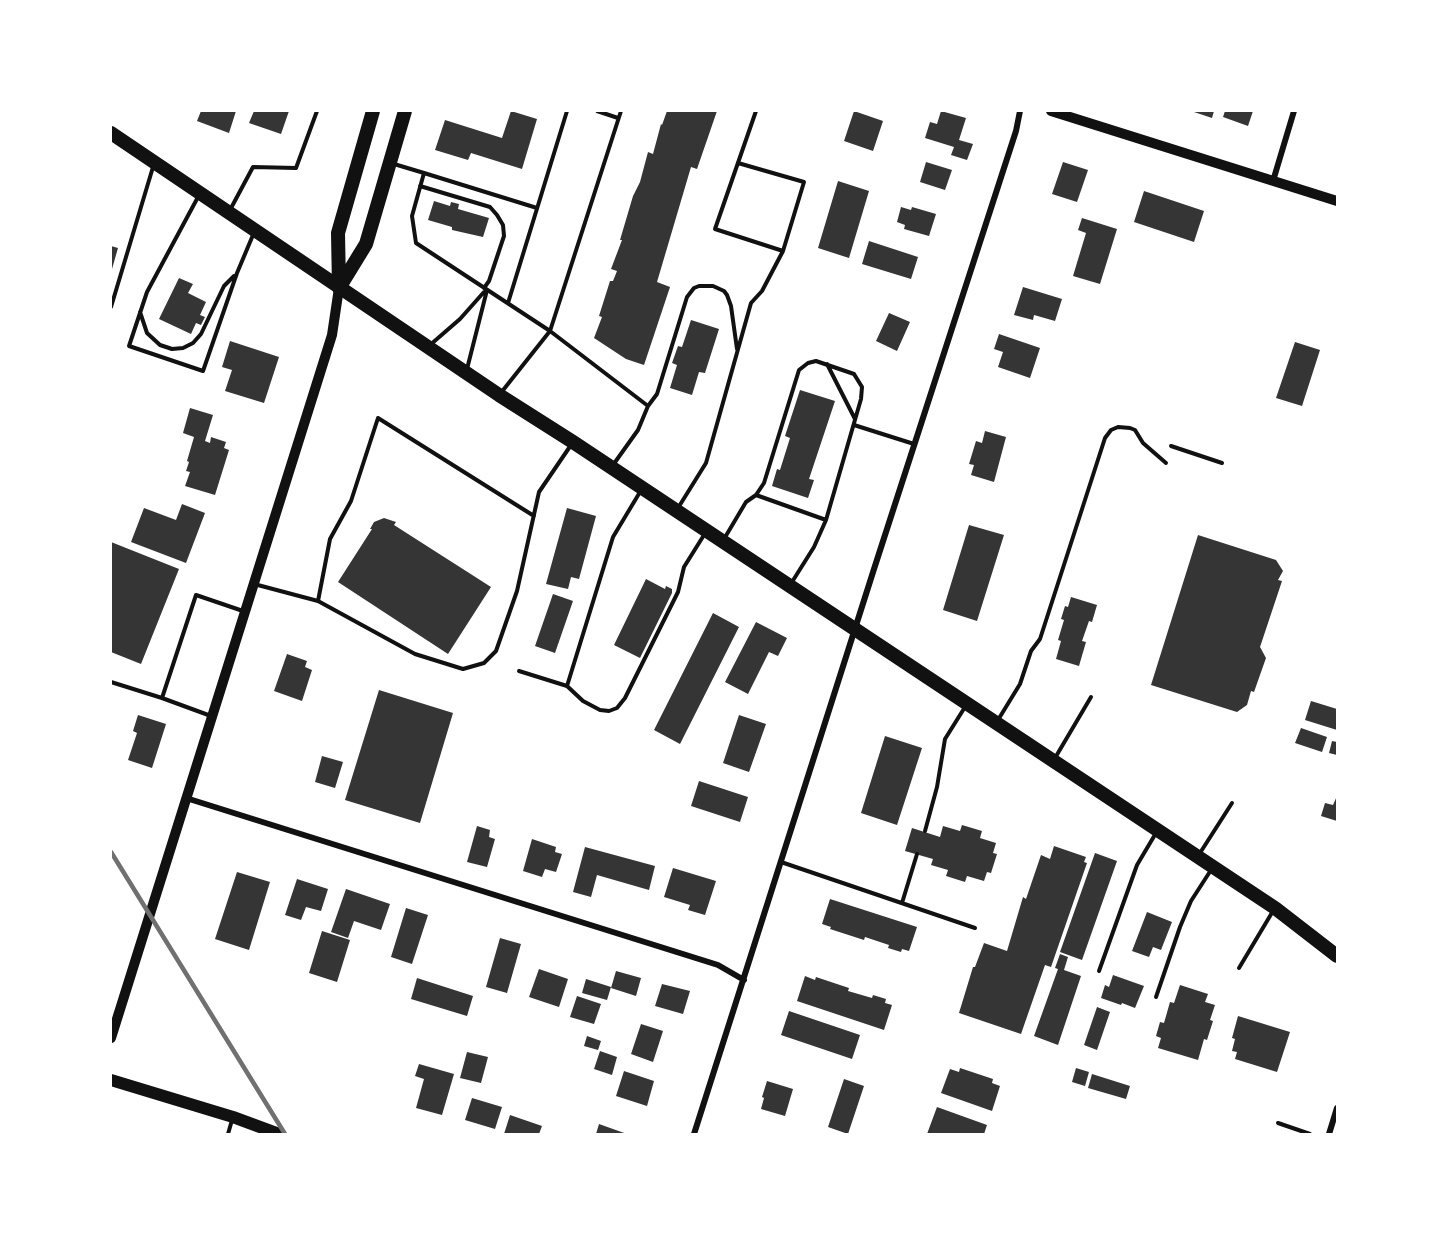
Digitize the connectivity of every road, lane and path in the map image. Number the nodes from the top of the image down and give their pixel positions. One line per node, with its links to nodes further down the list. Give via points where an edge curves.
1 (317, 111): 22 (lane, via 296,168 253,167)
2 (373, 111): 26 (main road, via 338,233)
3 (405, 111): 14 (main road)
4 (567, 111): 21 (lane)
5 (597, 111): 11 (lane)
6 (621, 111): 11 (lane)
7 (756, 111): 15 (lane)
8 (1020, 111): 40 (street, via 1017,131)
9 (1051, 111): 17 (street)
10 (1294, 111): 17 (street)
11 (618, 118): 31 (lane)
12 (111, 133): 13 (main road)
13 (155, 163): 19 (main road); 29 (lane)
14 (391, 163): 16 (lane); 26 (main road, via 366,244)
15 (738, 163): 24 (lane, via 804,182); 24 (lane, via 715,229)
16 (423, 173): 18 (lane); 21 (lane)
17 (1273, 181): 20 (street)
18 (420, 186): 27 (lane, via 412,216 416,243); 27 (lane, via 490,207 497,214 504,236)
19 (200, 193): 22 (main road); 30 (lane)
20 (1337, 201)
21 (537, 208): 28 (lane)
22 (228, 213): 23 (main road)
23 (255, 231): 25 (lane); 26 (main road)
24 (783, 251): 33 (lane, via 762,291 751,303)
25 (237, 273): 30 (lane, via 224,286 201,334 183,348 160,345 147,333); 30 (lane, via 203,371 129,346)
26 (339, 288): 32 (main road); 52 (street, via 332,335)
27 (486, 288): 28 (lane); 32 (lane, via 460,319); 35 (lane)
28 (508, 303): 31 (lane)
29 (111, 307)
30 (140, 311)
31 (550, 331): 36 (lane); 37 (lane)
32 (427, 347): 35 (main road)
33 (737, 352): 37 (lane, via 727,295 712,286 694,288 687,297 657,394); 47 (lane, via 706,463)
34 (827, 364): 38 (lane); 38 (lane, via 854,374 860,382 861,399); 46 (lane, via 808,363 799,370 764,483)
35 (466, 373): 36 (main road)
36 (499, 395): 39 (main road)
37 (648, 406): 44 (lane, via 638,430)
38 (855, 422): 40 (lane); 49 (lane)
39 (573, 442): 44 (main road); 48 (lane, via 539,492)
40 (914, 444): 56 (street)
41 (1171, 446): 43 (lane)
42 (1166, 462): 64 (lane, via 1130,428 1118,427 1105,438 1040,639 1031,651 1020,684)
43 (1222, 463)
44 (612, 468): 45 (main road)
45 (642, 488): 47 (main road); 59 (lane, via 613,537)
46 (756, 495): 49 (lane); 51 (lane, via 746,502)
47 (676, 511): 50 (main road)
48 (534, 516): 54 (lane, via 518,591 496,651 484,663 464,669 415,654); 54 (lane, via 378,418 351,501 330,539)
49 (826, 520): 53 (lane)
50 (707, 531): 51 (main road); 59 (lane, via 684,567 678,592 617,708 600,710)
51 (722, 541): 53 (main road)
52 (253, 584): 54 (lane); 55 (street)
53 (790, 585): 56 (main road)
54 (318, 601)
55 (245, 611): 60 (lane, via 196,595); 63 (street)
56 (855, 630): 62 (main road); 72 (street)
57 (519, 671): 59 (lane)
58 (111, 682): 60 (lane)
59 (567, 686)
60 (162, 698): 63 (lane)
61 (1091, 698): 65 (lane)
62 (967, 704): 64 (main road); 69 (lane, via 945,739)
63 (212, 716): 66 (street)
64 (996, 723): 65 (main road)
65 (1053, 761): 68 (main road)
66 (186, 798): 80 (street, via 718,965); 82 (street)
67 (1232, 803): 71 (lane)
68 (1158, 830): 71 (main road); 79 (lane, via 1137,865)
69 (925, 831)
70 (917, 854): 74 (lane)
71 (1198, 857): 73 (main road)
72 (782, 862): 74 (lane); 80 (street)
73 (1214, 867): 75 (main road); 81 (lane, via 1191,901)
74 (902, 903): 76 (lane)
75 (1275, 908): 77 (main road); 78 (lane)
76 (975, 928)
77 (1337, 956)
78 (1239, 968)
79 (1099, 971)
80 (744, 980): 89 (street)
81 (1156, 997)
82 (111, 1038)
83 (111, 1080): 85 (main road)
84 (1337, 1108): 91 (street)
85 (233, 1117): 87 (lane); 88 (main road)
86 (1278, 1123): 90 (lane)
87 (228, 1134)
88 (279, 1134)
89 (694, 1134)
90 (1310, 1134)
91 (1329, 1134)

